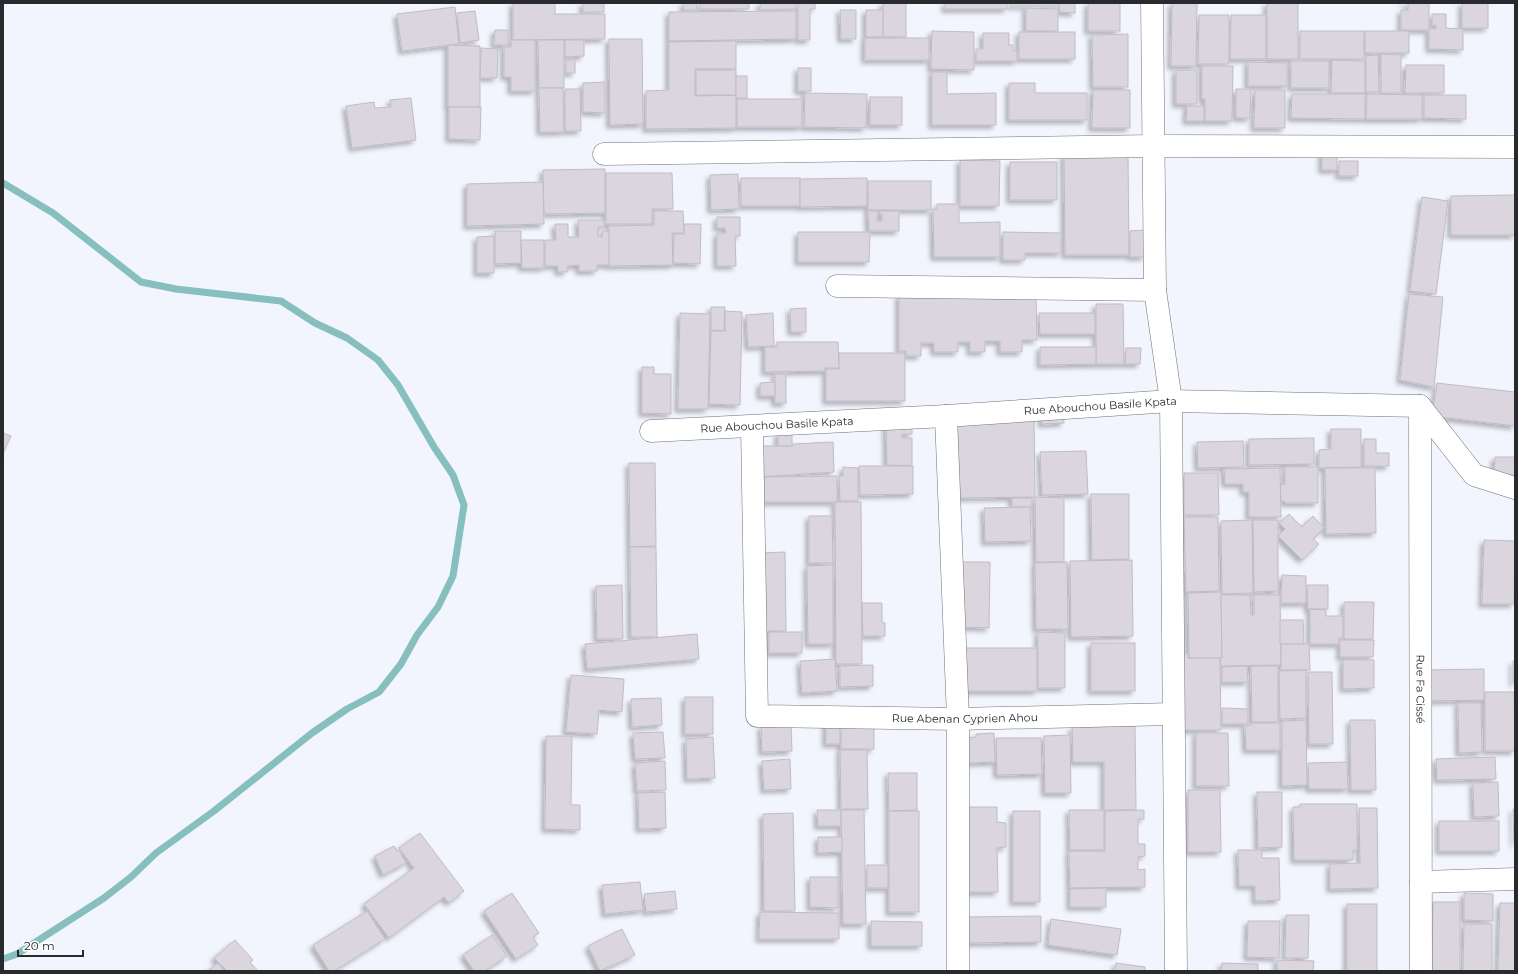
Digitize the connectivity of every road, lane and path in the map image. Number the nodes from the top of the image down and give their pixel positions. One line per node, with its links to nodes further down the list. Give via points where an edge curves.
1 (1152, 3): 2 (street)
2 (1152, 146): 3 (street); 4 (street); 6 (street)
3 (1515, 147)
4 (604, 154)
5 (838, 286): 6 (street)
6 (1155, 290): 7 (street)
7 (1171, 401): 8 (street, Rue Abouchou Basile Kpata); 9 (street, Rue Abouchou Basile Kpata); 13 (street)
8 (1420, 406): 12 (street, via 1474,475); 16 (street, Rue Fa Cissé)
9 (946, 416): 10 (street, Rue Abouchou Basile Kpata); 14 (street)
10 (752, 427): 11 (street, Rue Abouchou Basile Kpata); 14 (street, Rue Abenan Cyprien Ahou, via 757,716)
11 (652, 431)
12 (1515, 488)
13 (1173, 714): 14 (street, Rue Abenan Cyprien Ahou); 18 (street)
14 (958, 719): 17 (street)
15 (1515, 879): 16 (street)
16 (1421, 882): 19 (street, Rue Fa Cissé)
17 (958, 971)
18 (1176, 971)
19 (1421, 971)

